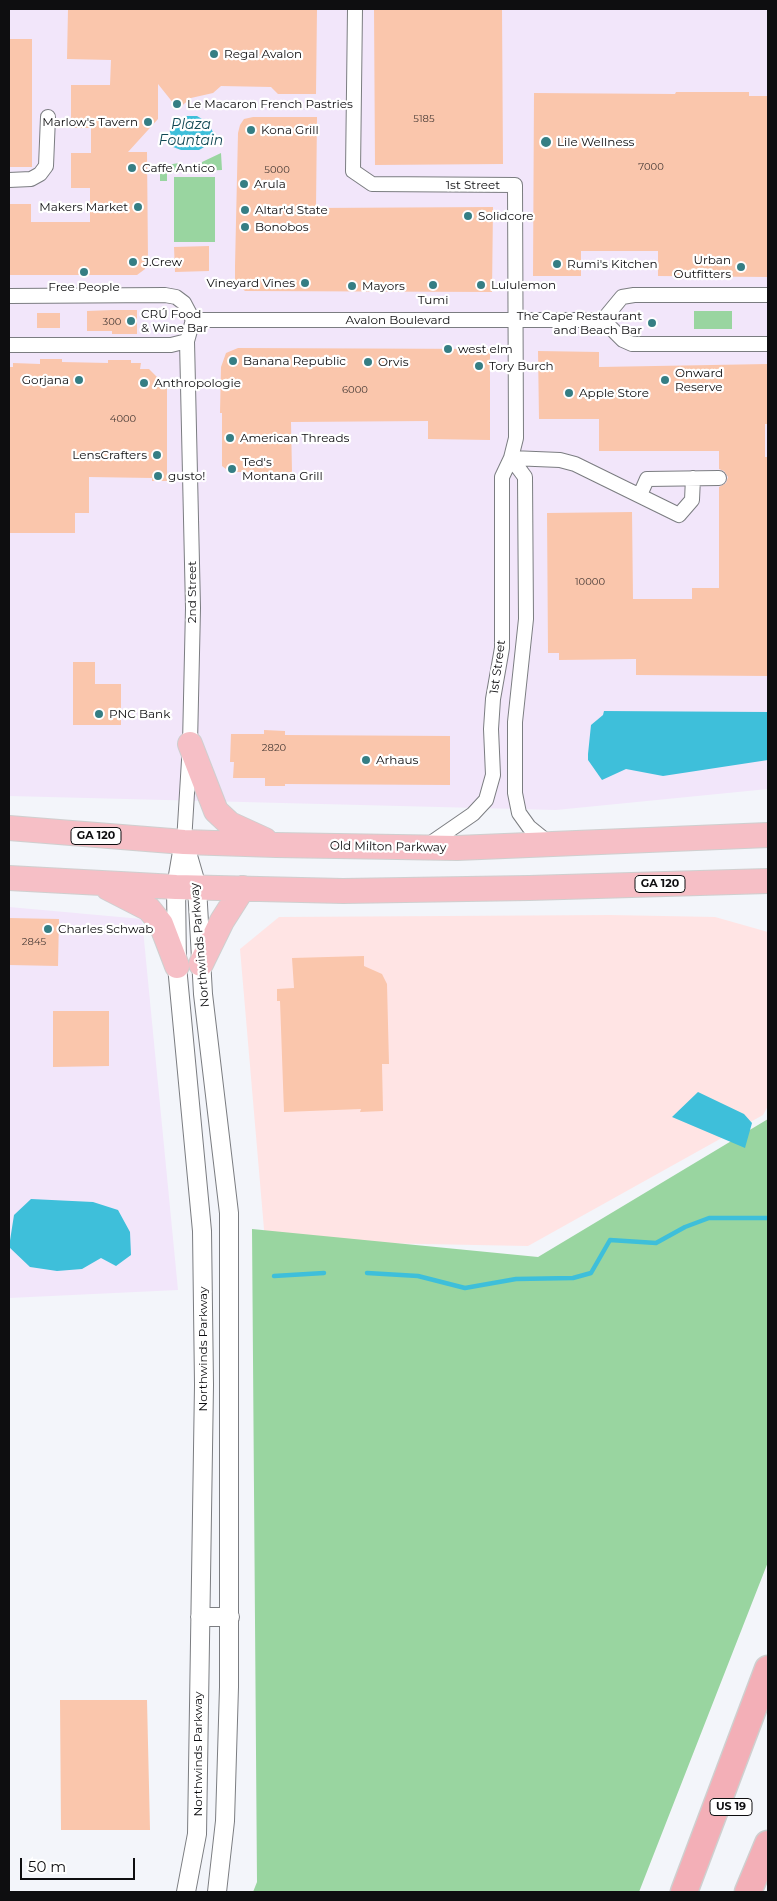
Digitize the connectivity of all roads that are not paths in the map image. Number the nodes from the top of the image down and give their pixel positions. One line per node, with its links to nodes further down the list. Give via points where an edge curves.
1 (355, 9): 7 (street, 1st Street, via 353,171 372,184 514,185)
2 (48, 117): 3 (street, via 46,166 31,180)
3 (9, 180)
4 (768, 295): 8 (street, via 634,295 622,298)
5 (9, 296): 6 (street, via 165,295 184,303)
6 (192, 320): 7 (street, Avalon Boulevard); 9 (street)
7 (516, 320): 8 (street, Avalon Boulevard); 12 (street, 1st Street, via 516,438)
8 (603, 320): 10 (street, via 623,340 632,344)
9 (188, 341): 11 (street, via 172,345); 16 (street, 2nd Street, via 193,608)
10 (768, 344)
11 (9, 345)
12 (511, 458): 15 (street, via 560,460 575,464); 21 (street, 1st Street, via 525,478 526,619 515,722 515,793 519,813 529,827); 22 (street, 1st Street, via 502,477 502,648 493,699 491,789 473,814)
13 (693, 478): 14 (street); 15 (street, via 647,479); 15 (street, via 692,500 680,515)
14 (719, 478)
15 (640, 495)
16 (190, 744): 19 (street, 2nd Street); 20 (highway, via 216,811 230,824)
17 (9, 828): 19 (highway, Old Milton Parkway / GA 120)
18 (768, 835): 21 (highway, Old Milton Parkway / GA 120)
19 (184, 842): 20 (highway, Old Milton Parkway / GA 120); 26 (street, Northwinds Parkway)
20 (276, 845): 22 (highway, Old Milton Parkway / GA 120)
21 (553, 845): 22 (highway, Old Milton Parkway / GA 120)
22 (425, 847)
23 (9, 878): 25 (highway, GA 120)
24 (768, 881): 27 (highway, GA 120, via 343,891)
25 (95, 882): 26 (highway, GA 120); 29 (highway, via 149,909 162,924)
26 (186, 887): 27 (highway, GA 120); 28 (street, Northwinds Parkway); 29 (street, Northwinds Parkway)
27 (244, 888): 28 (highway, via 222,921)
28 (201, 964): 31 (street, Northwinds Parkway, via 229,1213)
29 (177, 966): 30 (street, Northwinds Parkway, via 202,1231 204,1385)
30 (200, 1617): 31 (street); 35 (street, Northwinds Parkway, via 197,1834)
31 (230, 1617): 36 (street, Northwinds Parkway, via 225,1821)
32 (768, 1668): 37 (highway)
33 (768, 1721): 38 (highway, US 19)
34 (768, 1844): 39 (highway)
35 (186, 1892)
36 (217, 1892)
37 (684, 1892)
38 (694, 1892)
39 (748, 1892)

